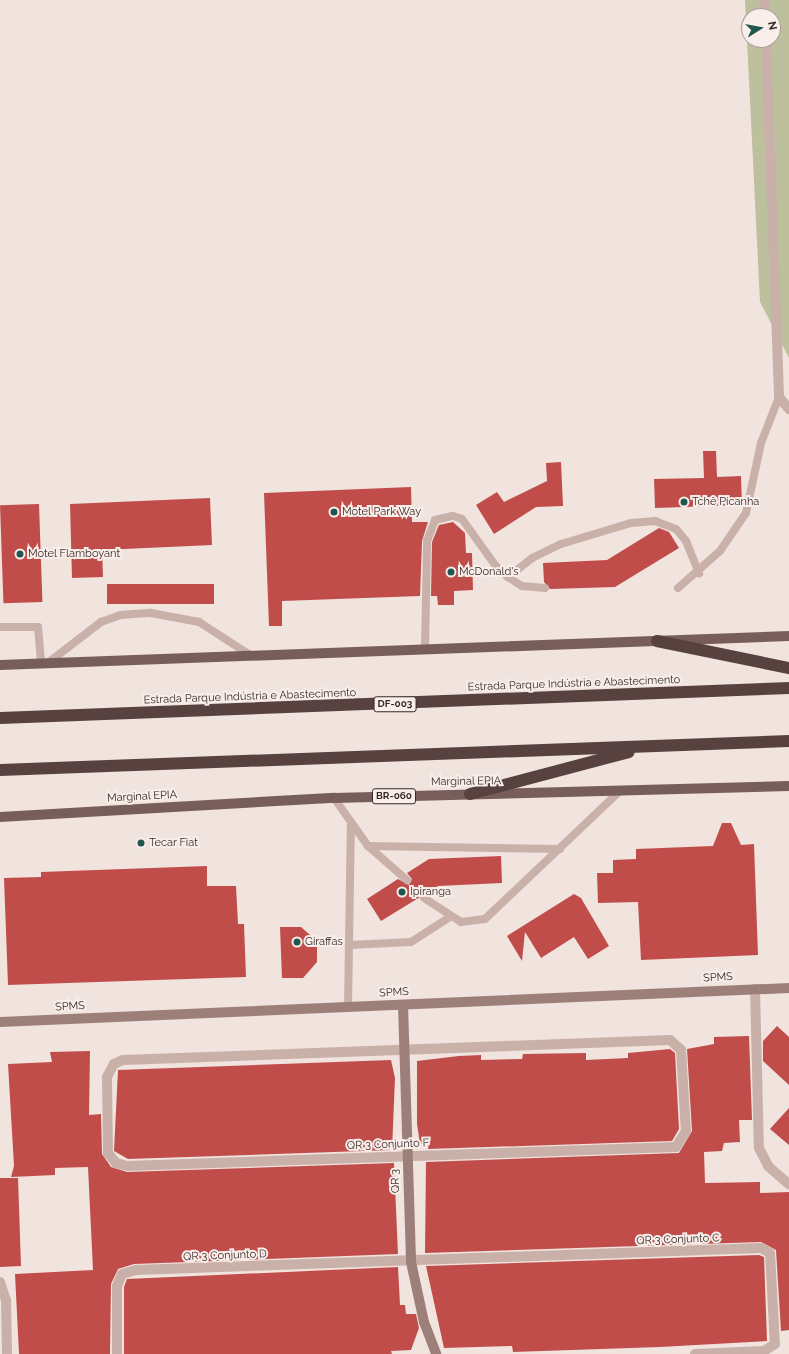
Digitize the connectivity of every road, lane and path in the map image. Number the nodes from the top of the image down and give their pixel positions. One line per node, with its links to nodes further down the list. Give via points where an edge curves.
1 (766, 48): 2 (street)
2 (779, 397): 3 (street); 4 (lane, via 761,442 746,513 733,537)
3 (789, 409)
4 (699, 573): 5 (lane, via 686,541 676,529 655,521 631,523 561,544 532,558); 7 (lane)
5 (508, 577): 6 (lane, via 522,586); 11 (lane, via 492,561 462,519 453,516 435,520 427,541)
6 (546, 588)
7 (678, 588)
8 (0, 627): 13 (lane, via 38,627)
9 (789, 636): 10 (main road)
10 (657, 641): 11 (main road); 15 (highway)
11 (425, 649): 12 (main road)
12 (250, 655): 13 (main road); 13 (lane, via 199,622 151,613 120,615 101,622)
13 (45, 662): 14 (main road)
14 (0, 665)
15 (789, 668)
16 (789, 688): 17 (highway, Estrada Parque Indústria e Abastecimento / DF-003)
17 (0, 718)
18 (789, 741): 19 (highway)
19 (652, 746): 20 (highway); 23 (highway)
20 (0, 770)
21 (789, 786): 22 (main road, Marginal EPIA / BR-060)
22 (619, 792): 23 (main road, Marginal EPIA / BR-060); 28 (lane)
23 (470, 794): 24 (main road, Marginal EPIA / BR-060)
24 (334, 798): 25 (main road, Marginal EPIA / BR-060); 26 (lane)
25 (0, 817)
26 (351, 824): 27 (lane); 32 (lane)
27 (368, 846): 28 (lane); 29 (lane)
28 (560, 849): 31 (lane, via 485,919 461,922)
29 (407, 880)
30 (424, 898): 31 (lane)
31 (450, 917): 32 (lane, via 411,942)
32 (349, 945): 36 (lane)
33 (789, 988): 34 (street, SPMS)
34 (755, 989): 35 (street, SPMS); 40 (street, via 759,1148 768,1166)
35 (403, 1004): 36 (street, SPMS); 38 (street, QR 3)
36 (348, 1007): 37 (street, SPMS)
37 (0, 1022)
38 (405, 1052): 39 (street, QR 3); 39 (street, QR 3 Conjunto F, via 674,1041 681,1050 686,1131 676,1146); 39 (street, QR 3 Conjunto F, via 123,1060 114,1064 107,1077 107,1144 112,1159 127,1166)
39 (407, 1156): 41 (street, QR 3)
40 (789, 1184)
41 (411, 1262): 44 (street, QR 3 Conjunto D, via 127,1272 122,1274 117,1286); 45 (street, QR 3, via 424,1322); 46 (street, QR 3 Conjunto C, via 765,1250 772,1257 775,1344 764,1351)
42 (0, 1282): 43 (street, via 6,1300)
43 (7, 1354)
44 (117, 1354)
45 (436, 1354)
46 (695, 1354)

